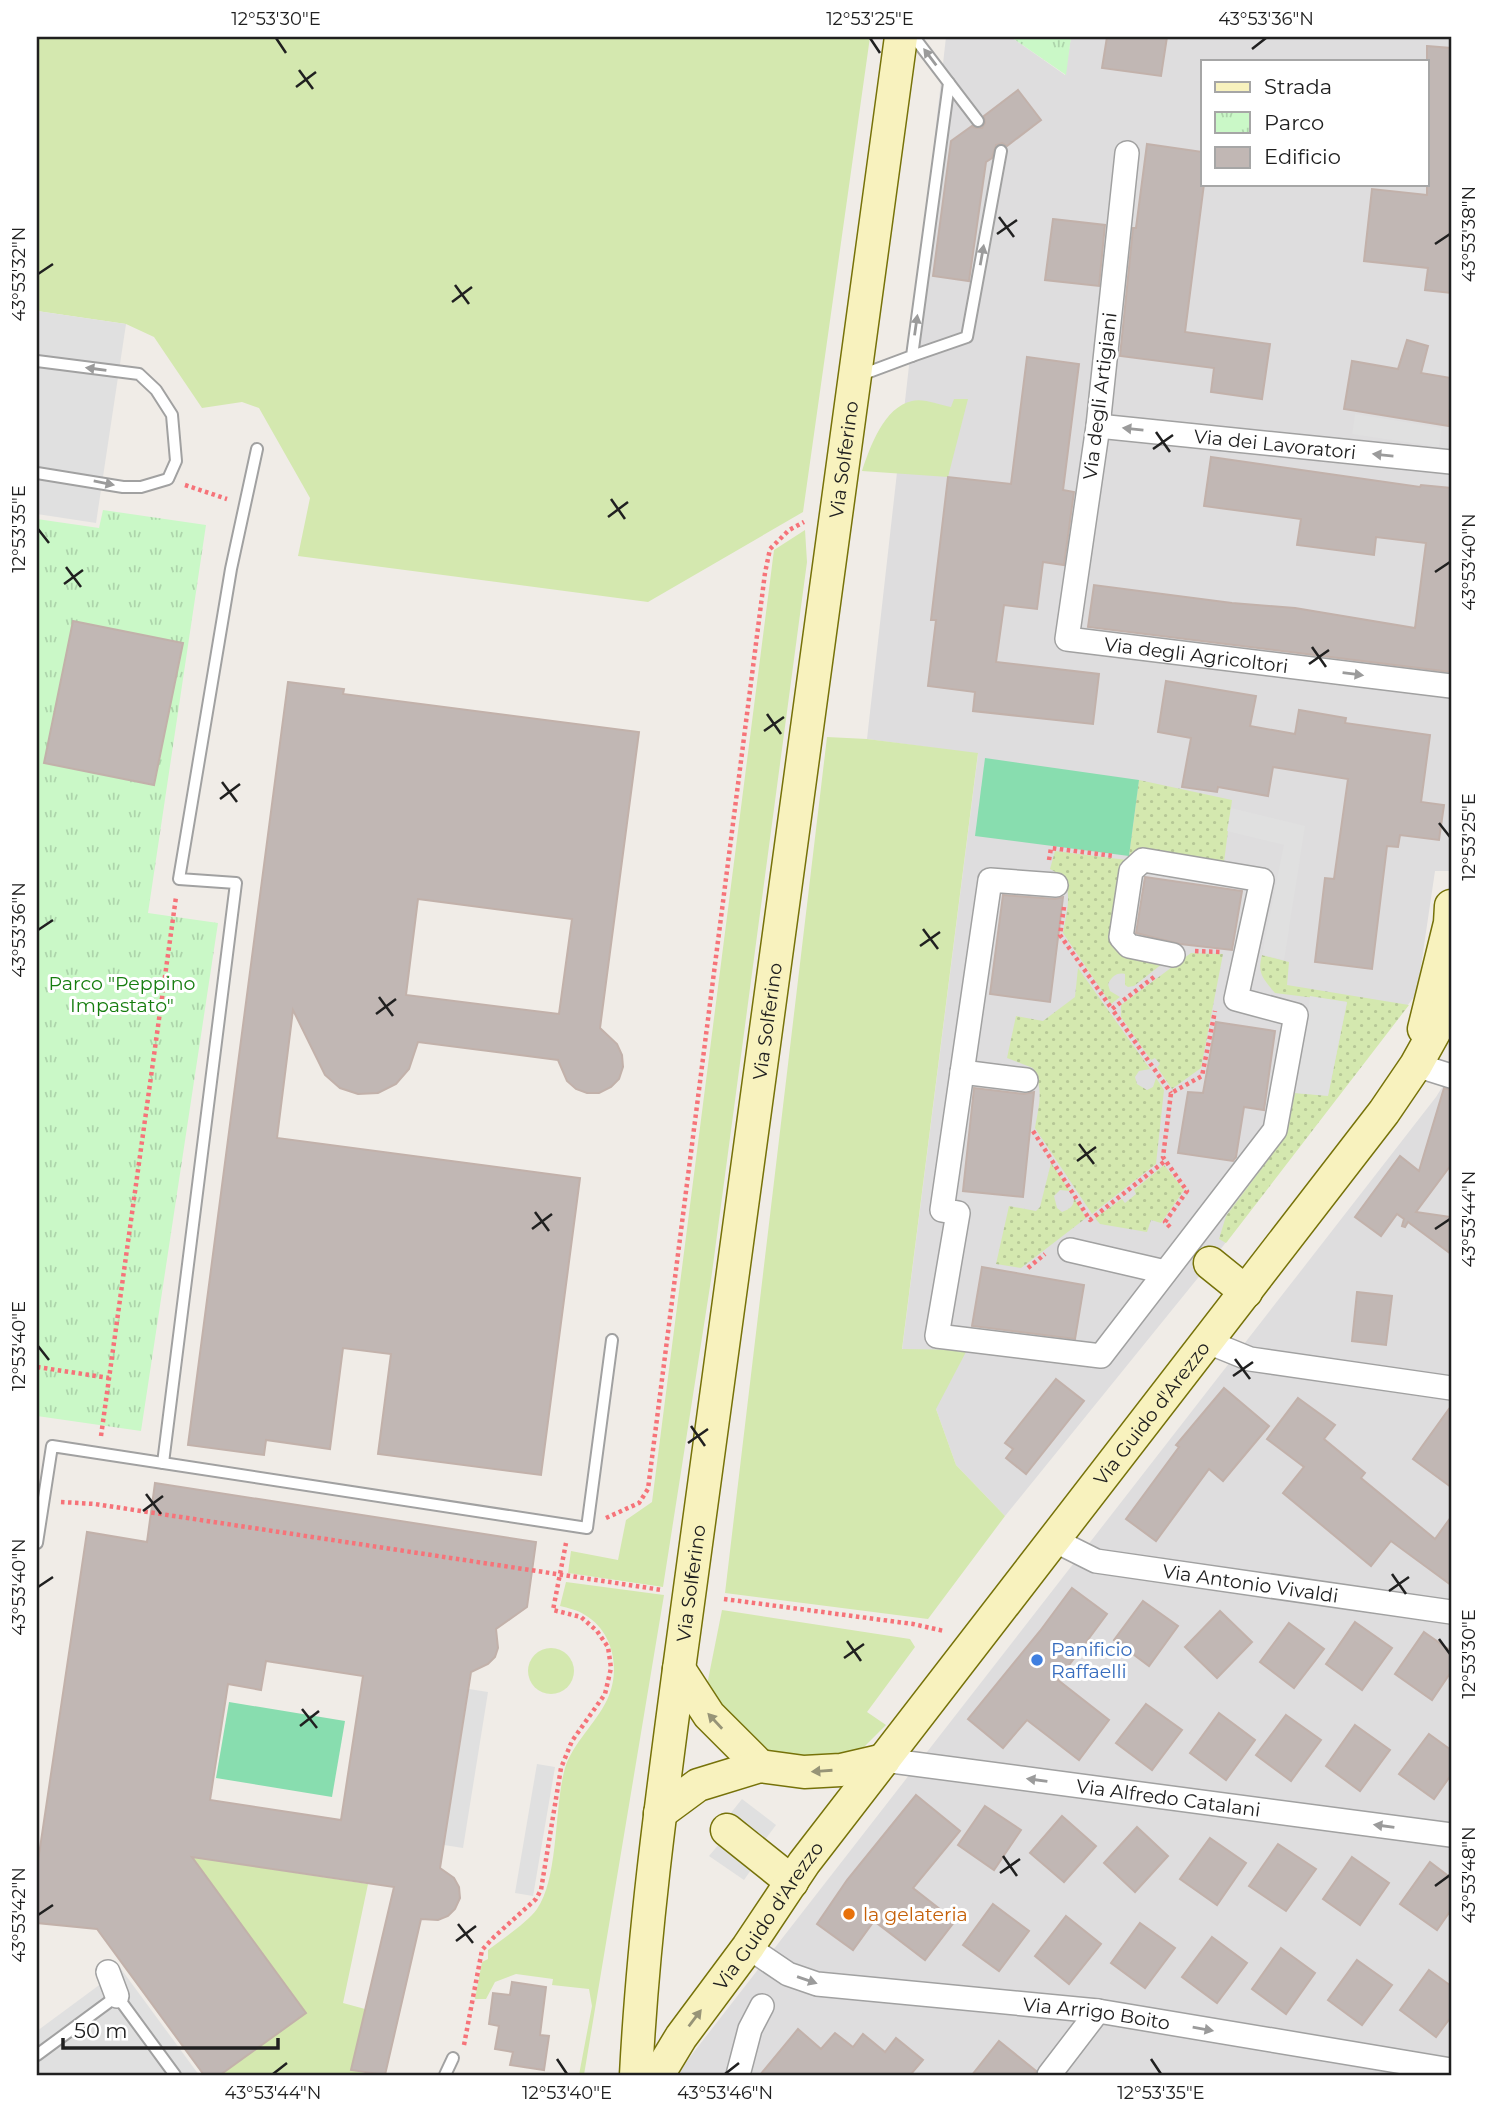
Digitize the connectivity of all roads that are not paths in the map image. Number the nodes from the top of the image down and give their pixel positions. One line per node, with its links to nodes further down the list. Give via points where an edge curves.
1 (901, 37): 9 (main road, Via Solferino)
2 (914, 37): 3 (lane, one-way to 2)
3 (949, 83): 4 (lane); 7 (lane, one-way to 3)
4 (978, 121)
5 (1001, 151): 7 (lane, one-way to 5, via 967,337)
6 (1127, 153): 10 (street, Via degli Artigiani)
7 (912, 356): 9 (lane)
8 (37, 360): 13 (lane, one-way to 8, via 141,487 168,479 176,461 172,415 139,374)
9 (855, 377): 35 (main road, Via Solferino)
10 (1098, 426): 12 (street, Via dei Lavoratori, one-way to 10); 14 (street, Via degli Artigiani)
11 (257, 449): 31 (lane, via 231,569 179,878 236,883)
12 (1451, 462)
13 (37, 473)
14 (1067, 639): 15 (street, Via degli Agricoltori, one-way to 15)
15 (1451, 686)
16 (1051, 884): 21 (street, via 990,880)
17 (1451, 919): 20 (main road)
18 (1181, 953): 24 (street, via 1129,946 1121,937 1135,867 1143,860 1262,880 1236,999 1296,1015 1275,1130)
19 (1451, 1002): 20 (main road, Via Guido d'Arezzo)
20 (1416, 1065): 22 (street); 27 (main road, Via Guido d'Arezzo)
21 (962, 1072): 23 (street); 26 (street, via 942,1210 958,1213 937,1336 1101,1356)
22 (1451, 1076)
23 (1026, 1080)
24 (1197, 1248): 26 (street); 27 (main road)
25 (1070, 1250): 26 (street)
26 (1165, 1272)
27 (1246, 1292): 29 (main road, Via Guido d'Arezzo)
28 (612, 1340): 31 (lane, via 587,1528)
29 (1208, 1342): 30 (street, via 1250,1359); 32 (main road, Via Guido d'Arezzo)
30 (1451, 1388)
31 (163, 1463): 33 (lane, via 52,1446)
32 (1054, 1540): 34 (street, Via Antonio Vivaldi, via 1096,1561); 36 (main road, Via Guido d'Arezzo)
33 (37, 1543)
34 (1451, 1612)
35 (678, 1669): 37 (main road, one-way to 35, via 709,1715); 38 (main road, Via Solferino)
36 (884, 1760): 37 (main road, one-way to 37, via 841,1770 804,1772); 40 (street, Via Alfredo Catalani, one-way to 36); 41 (main road, Via Guido d'Arezzo)
37 (760, 1766): 38 (main road, via 698,1785)
38 (660, 1813): 45 (main road, Via Solferino)
39 (727, 1830): 41 (main road)
40 (1451, 1835)
41 (792, 1882): 42 (main road, Via Guido d'Arezzo)
42 (748, 1947): 47 (street, Via Arrigo Boito, one-way to 47, via 788,1974 817,1984); 53 (main road, Via Guido d'Arezzo, one-way to 42)
43 (108, 1972): 44 (street)
44 (117, 1996): 48 (lane); 50 (lane)
45 (639, 2006): 51 (main road, Via Solferino); 52 (main road, Via Solferino)
46 (762, 2006): 54 (street, via 750,2029)
47 (1098, 2011): 49 (street, Via Arrigo Boito, one-way to 49); 55 (street)
48 (37, 2055)
49 (1451, 2070)
50 (175, 2075)
51 (618, 2075)
52 (636, 2075)
53 (658, 2075)
54 (738, 2075)
55 (1049, 2075)

